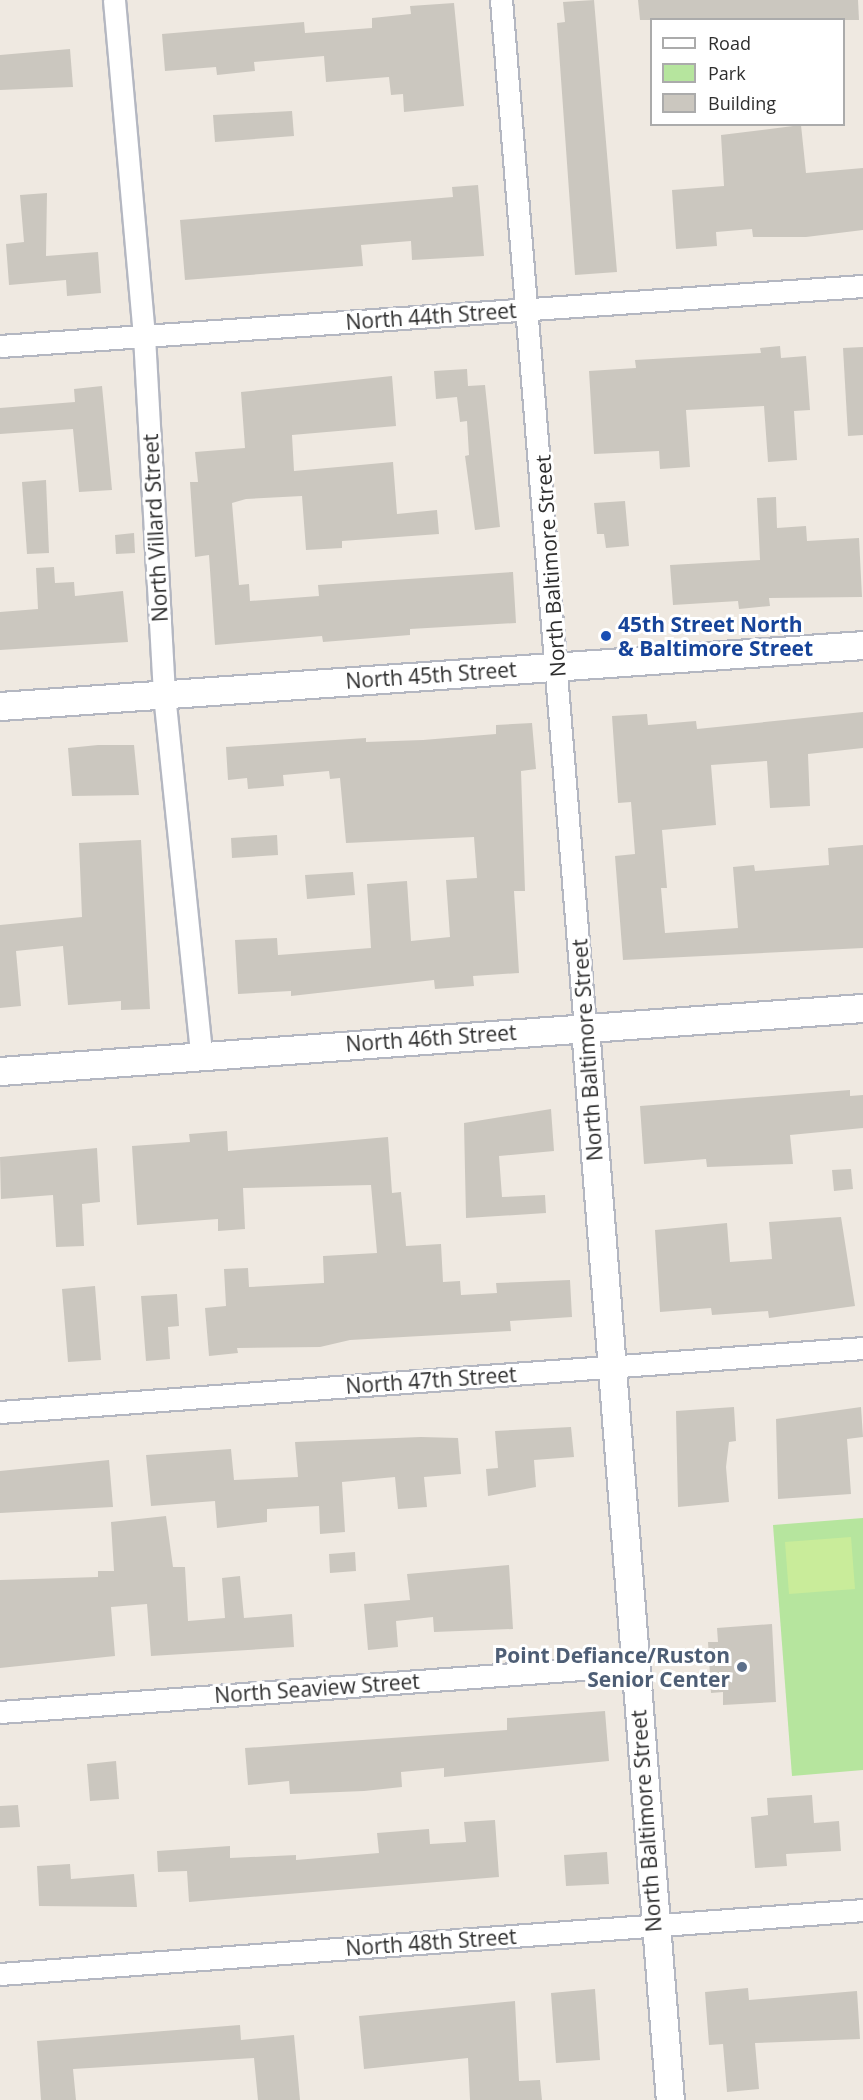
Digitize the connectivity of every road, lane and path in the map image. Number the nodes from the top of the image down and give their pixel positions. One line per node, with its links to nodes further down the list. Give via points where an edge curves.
1 (114, 0): 5 (street, North Villard Street)
2 (501, 0): 4 (street, North Baltimore Street)
3 (863, 286): 4 (street, North 44th Street)
4 (530, 309): 5 (street, North 44th Street); 8 (street, North Baltimore Street)
5 (144, 336): 6 (street, North 44th Street); 9 (street, North Villard Street)
6 (0, 346)
7 (863, 645): 8 (street, North 45th Street)
8 (558, 666): 9 (street, North 45th Street); 12 (street, North Baltimore Street, via 582,983 579,1006)
9 (164, 694): 10 (street, North 45th Street); 13 (street, North Villard Street)
10 (0, 706)
11 (863, 1008): 12 (street, North 46th Street)
12 (585, 1028): 13 (street, North 46th Street); 16 (street, North Baltimore Street)
13 (201, 1054): 14 (street, North 46th Street)
14 (0, 1071)
15 (863, 1348): 16 (street, North 47th Street)
16 (611, 1366): 17 (street, North 47th Street); 18 (street, North Baltimore Street)
17 (0, 1412)
18 (635, 1665): 19 (street, North Seaview Street); 21 (street, North Baltimore Street)
19 (0, 1712)
20 (863, 1910): 21 (street, North 48th Street)
21 (654, 1925): 22 (street, North 48th Street); 23 (street, North Baltimore Street)
22 (0, 1974)
23 (670, 2100)

